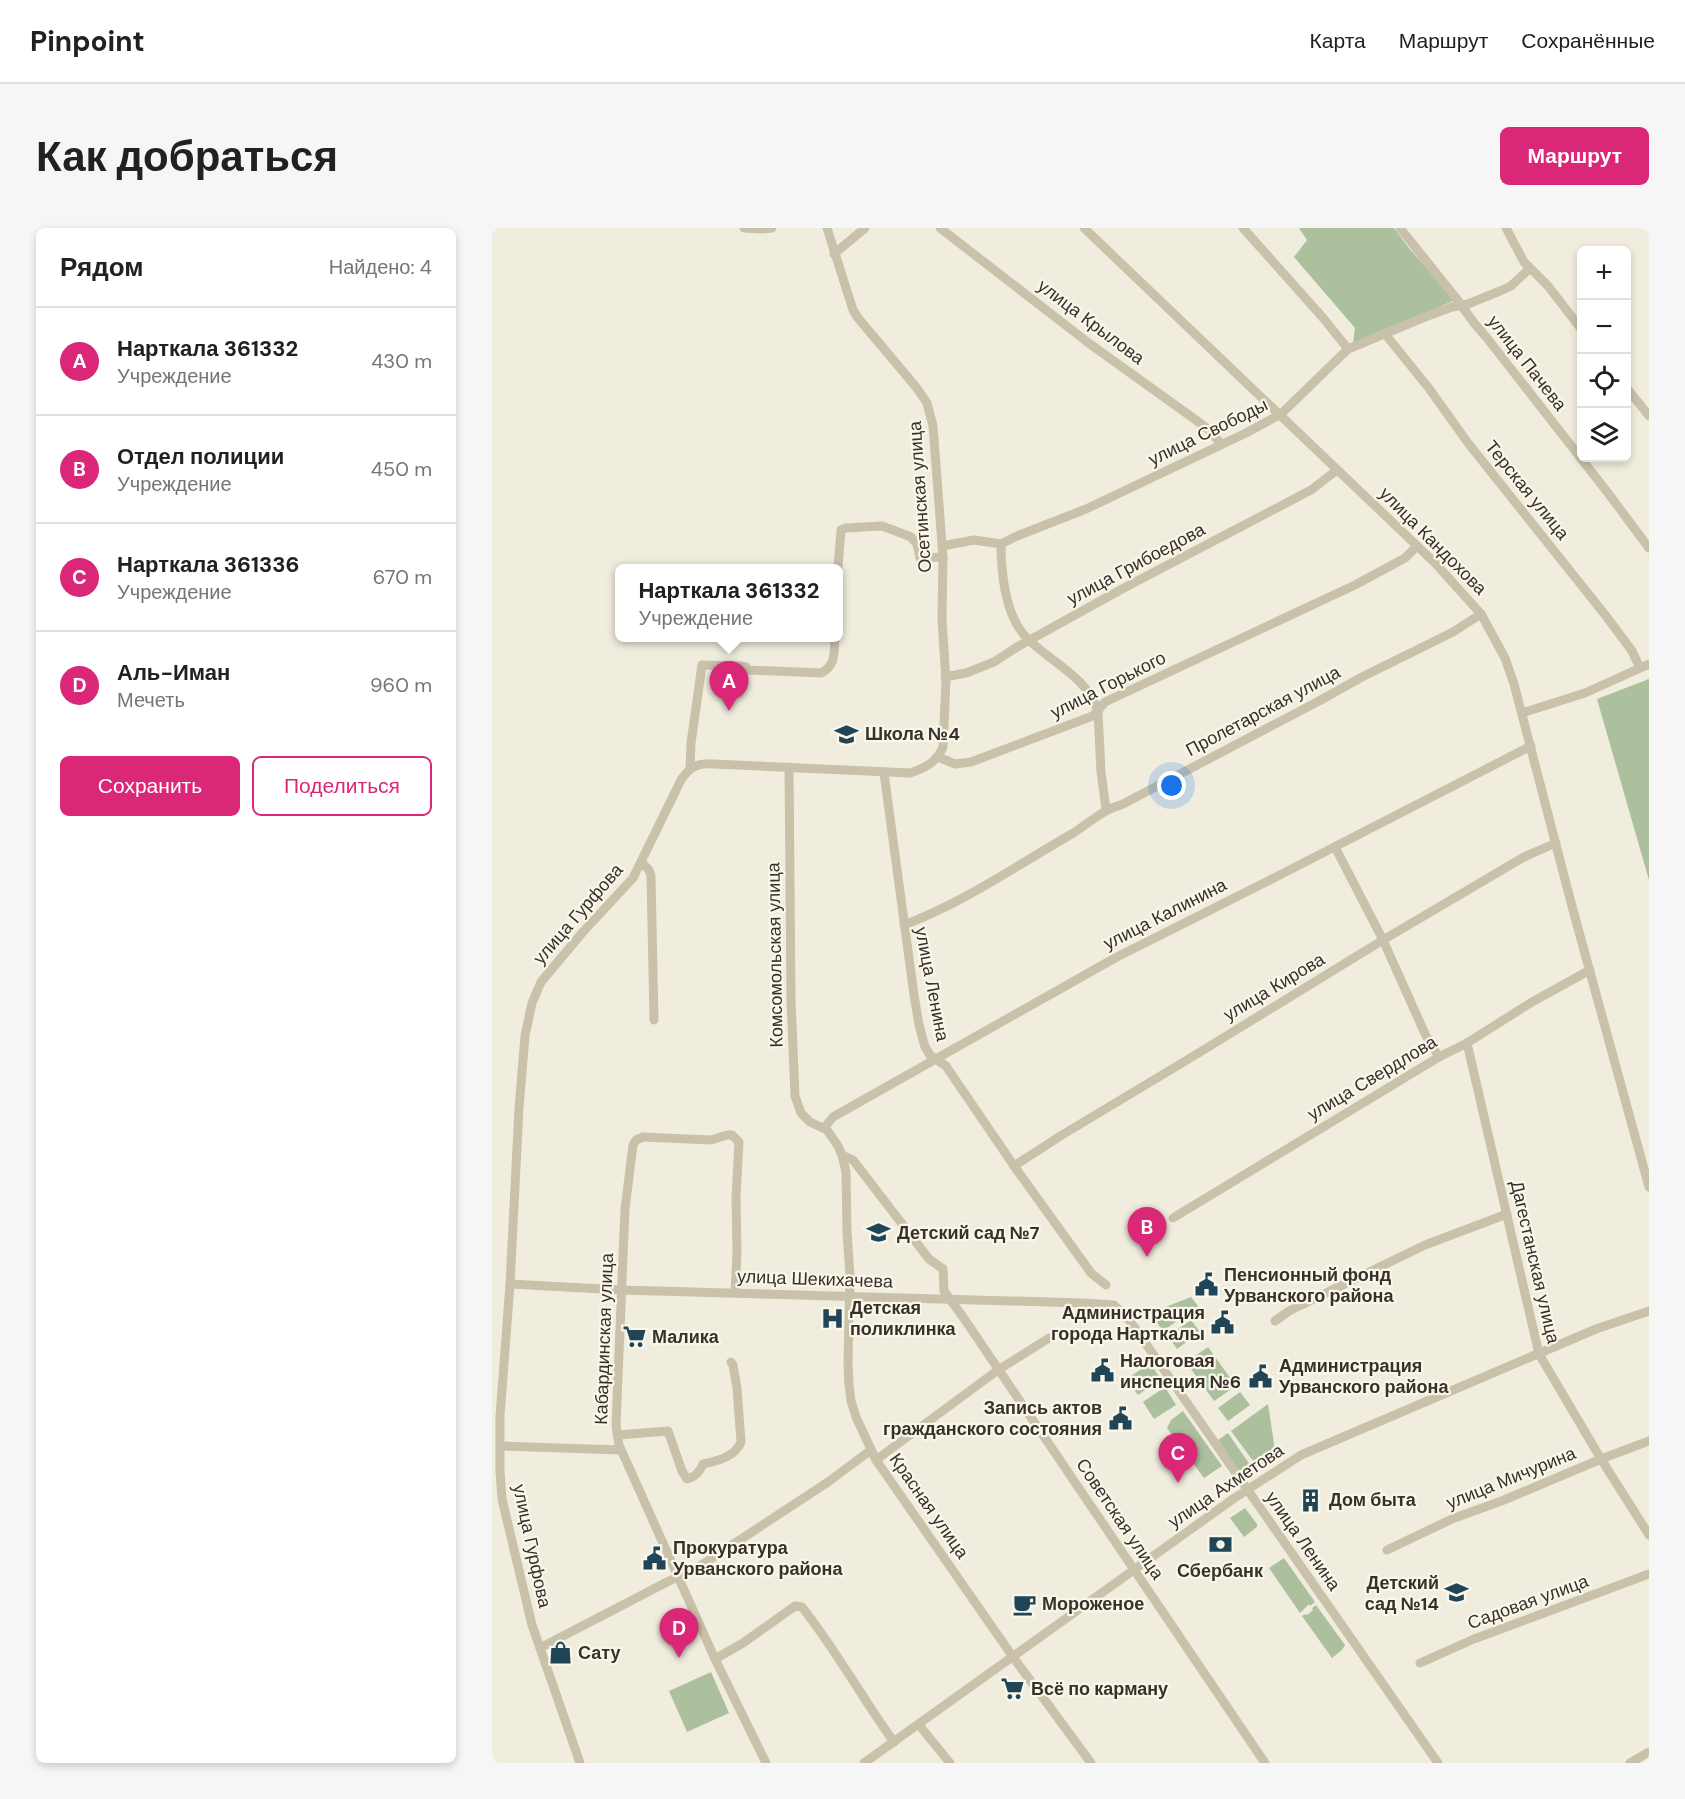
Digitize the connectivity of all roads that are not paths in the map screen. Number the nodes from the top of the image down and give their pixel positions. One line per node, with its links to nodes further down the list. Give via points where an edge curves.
1 (744, 228): 2 (street)
2 (772, 228)
3 (827, 228): 10 (street, Осетинская улица)
4 (865, 228): 10 (street)
5 (940, 228): 19 (street, улица Крылова, via 1210,431)
6 (1084, 228): 17 (street, улица Кандохова)
7 (1243, 228): 15 (street)
8 (1400, 228): 12 (street, улица Пачева)
9 (1506, 228): 11 (street)
10 (834, 254): 22 (street, Осетинская улица, via 858,318 930,409)
11 (1529, 269): 12 (street, улица Свободы, via 1511,286); 13 (street, via 1548,286)
12 (1461, 305): 14 (street, улица Свободы); 24 (street, улица Пачева)
13 (1577, 325)
14 (1385, 334): 15 (street, улица Свободы); 30 (street, Терская улица)
15 (1348, 349): 17 (street, улица Свободы)
16 (1631, 393): 18 (street)
17 (1279, 415): 19 (street, улица Свободы); 20 (street, улица Кандохова)
18 (1649, 416)
19 (1221, 444): 21 (street, улица Свободы, via 1086,509)
20 (1337, 470): 23 (street, улица Кандохова); 28 (street, улица Грибоедова, via 1311,490)
21 (1001, 544): 22 (street, via 974,540); 28 (street, via 1010,608)
22 (942, 546): 25 (street, Осетинская улица)
23 (1417, 546): 27 (street, улица Кандохова); 32 (street, улица Горького, via 1405,558 1355,585 1107,700)
24 (1649, 548)
25 (943, 557): 26 (street, via 920,558 911,537 882,526 846,528 841,530); 31 (street, Осетинская улица)
26 (838, 564)
27 (1481, 614): 33 (street, улица Кандохова, via 1505,658); 39 (street, Пролетарская улица, via 1121,805)
28 (1029, 640): 31 (street, улица Грибоедова, via 984,667); 32 (street, via 1080,682)
29 (835, 642): 37 (street, via 832,665 821,673 702,665)
30 (1645, 666): 33 (street, via 1585,693)
31 (945, 676): 35 (street, Осетинская улица, via 944,737)
32 (1098, 711): 35 (street, улица Горького, via 1072,725 971,762 955,764); 39 (street)
33 (1522, 713): 34 (street, улица Кандохова)
34 (1531, 746): 40 (street, улица Кандохова); 41 (street, улица Калинина)
35 (938, 757): 38 (street, via 909,773)
36 (789, 767): 37 (street, via 703,763); 38 (street); 50 (street, Комсомольская улица, via 790,1000 795,1096 805,1118)
37 (690, 768): 42 (street, улица Гурфова)
38 (884, 773): 43 (street, улица Ленина)
39 (1106, 809): 43 (street, Пролетарская улица, via 1006,873)
40 (1556, 843): 44 (street, улица Кирова, via 1524,857); 45 (street, улица Кандохова)
41 (1335, 847): 44 (street); 49 (street, улица Калинина, via 1115,958)
42 (642, 862): 46 (street, via 651,876); 56 (street, улица Гурфова, via 629,883 547,973 532,1003 519,1108)
43 (904, 925): 49 (street, улица Ленина, via 922,1036)
44 (1383, 940): 48 (street); 52 (street, улица Кирова)
45 (1590, 970): 47 (street, улица Свердлова); 53 (street, улица Кандохова)
46 (654, 1020)
47 (1467, 1043): 48 (street, улица Свердлова); 54 (street, Дагестанская улица)
48 (1439, 1057): 55 (street, улица Свердлова)
49 (935, 1059): 50 (street, улица Калинина, via 833,1118); 52 (street, улица Ленина, via 946,1066)
50 (824, 1128): 51 (street, Красная улица)
51 (842, 1155): 60 (street, Красная улица, via 846,1172); 61 (street, Советская улица, via 853,1160 929,1259 943,1269 944,1291)
52 (1014, 1166): 57 (street, улица Ленина, via 1091,1273)
53 (1649, 1187)
54 (1507, 1214): 64 (street, via 1425,1245); 66 (street, Дагестанская улица)
55 (1173, 1218)
56 (510, 1284): 58 (street, улица Шекихачева); 71 (street, улица Гурфова)
57 (1106, 1285)
58 (621, 1290): 59 (street, улица Шекихачева); 59 (street, Кабардинская улица, via 625,1209 636,1140 711,1140 727,1135 739,1142); 69 (street, Кабардинская улица)
59 (735, 1293): 60 (street, улица Шекихачева)
60 (849, 1296): 61 (street, улица Шекихачева); 73 (street, Красная улица, via 851,1401)
61 (951, 1300): 62 (street, улица Шекихачева, via 1104,1304); 68 (street, Советская улица)
62 (1119, 1308): 76 (street, улица Ленина)
63 (1649, 1311): 66 (street, улица Ахметова)
64 (1275, 1321)
65 (1049, 1338): 68 (street)
66 (1539, 1354): 74 (street, Дагестанская улица); 76 (street, улица Ахметова, via 1301,1455)
67 (731, 1362): 69 (street, via 741,1442 724,1459 703,1464 697,1474 687,1479 668,1431)
68 (998, 1370): 75 (street); 79 (street, Советская улица)
69 (618, 1435): 72 (street, Кабардинская улица)
70 (1649, 1441): 74 (street, улица Мичурина)
71 (500, 1446): 72 (street); 82 (street, улица Гурфова, via 502,1499)
72 (621, 1450): 81 (street, Кабардинская улица)
73 (871, 1450): 75 (street, Красная улица); 81 (street, via 808,1496)
74 (1600, 1459): 77 (street, Дагестанская улица); 78 (street, улица Мичурина)
75 (876, 1460): 83 (street, Красная улица)
76 (1247, 1489): 79 (street, улица Ахметова); 95 (street, улица Ленина)
77 (1649, 1534)
78 (1387, 1550)
79 (1134, 1569): 83 (street, улица Ахметова); 94 (street, Советская улица)
80 (1649, 1575): 85 (street, Садовая улица)
81 (679, 1577): 82 (street); 84 (street, Кабардинская улица)
82 (540, 1648): 89 (street, улица Гурфова)
83 (1013, 1656): 86 (street, улица Ахметова); 93 (street, Красная улица)
84 (715, 1659): 87 (street, via 795,1606 802,1607); 90 (street, Кабардинская улица)
85 (1420, 1663)
86 (919, 1725): 87 (street, улица Ахметова); 92 (street)
87 (894, 1742): 91 (street, улица Ахметова)
88 (1649, 1752): 96 (street)
89 (580, 1763)
90 (766, 1763)
91 (864, 1763)
92 (950, 1763)
93 (1091, 1763)
94 (1265, 1763)
95 (1438, 1763)
96 (1630, 1763)

